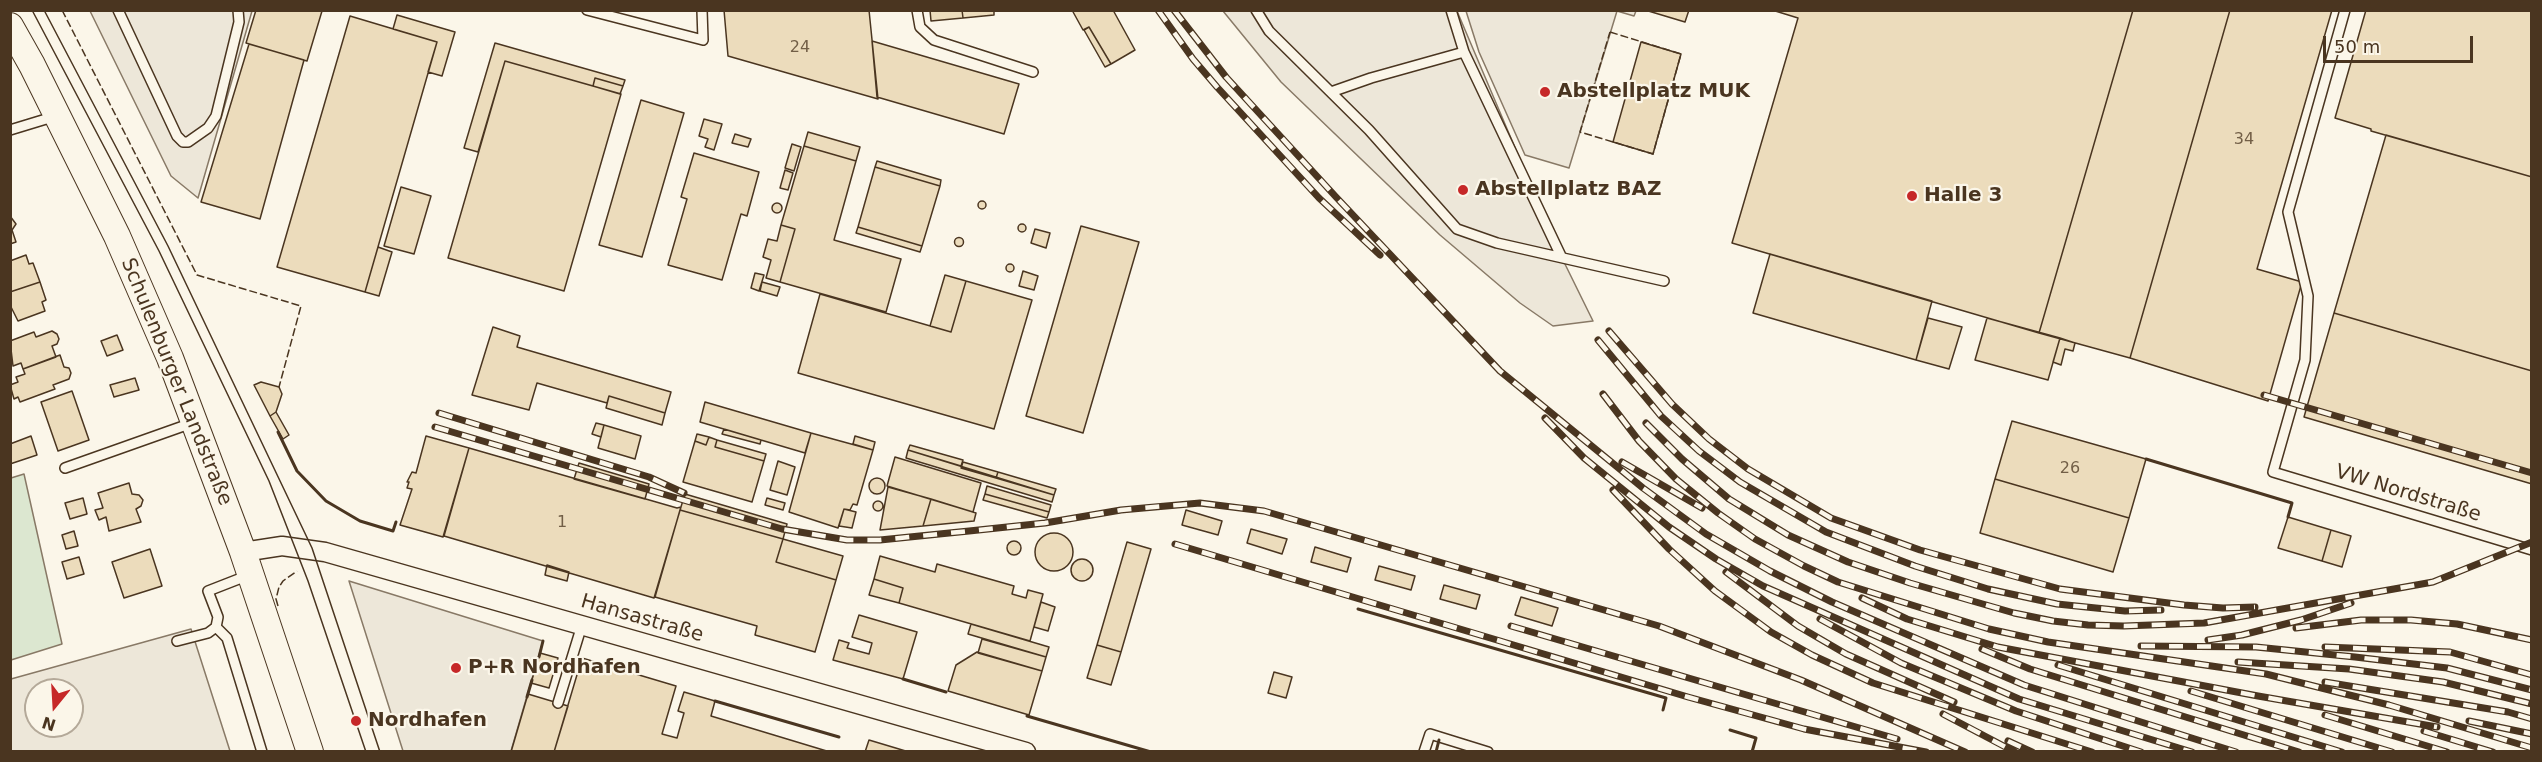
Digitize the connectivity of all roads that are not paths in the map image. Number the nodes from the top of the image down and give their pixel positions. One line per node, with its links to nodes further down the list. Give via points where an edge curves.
1 (238, 10): 8 (lane, via 216,116 208,128 188,142 177,136)
2 (587, 10): 3 (lane, via 703,40)
3 (702, 10)
4 (917, 10): 11 (lane, via 920,27 934,40)
5 (1256, 10): 12 (lane, via 1269,31)
6 (1451, 10): 10 (lane)
7 (2345, 10): 19 (lane, VW Nordstraße, via 2288,212 2308,296 2305,360 2273,472)
8 (120, 11)
9 (10, 26): 13 (main road, Schulenburger Landstraße)
10 (1464, 52): 12 (lane); 15 (lane)
11 (1033, 72)
12 (1331, 92): 15 (lane, via 1457,229 1497,243)
13 (56, 116): 14 (lane); 17 (main road, Schulenburger Landstraße, via 117,236)
14 (10, 130)
15 (1561, 256): 16 (lane)
16 (1664, 280)
17 (194, 423): 18 (lane); 20 (main road, Schulenburger Landstraße)
18 (65, 468)
19 (2532, 550)
20 (247, 563): 21 (street, Hansastraße, via 282,546 312,548); 22 (lane, Hansastraße, via 208,591 218,617); 26 (main road, Schulenburger Landstraße)
21 (582, 625): 24 (lane); 27 (street, Hansastraße)
22 (216, 627): 23 (lane); 25 (lane, via 227,638)
23 (177, 641)
24 (558, 703)
25 (262, 752)
26 (310, 752)
27 (1026, 752)
28 (1424, 752): 29 (lane, via 1430,734)
29 (1488, 752)

